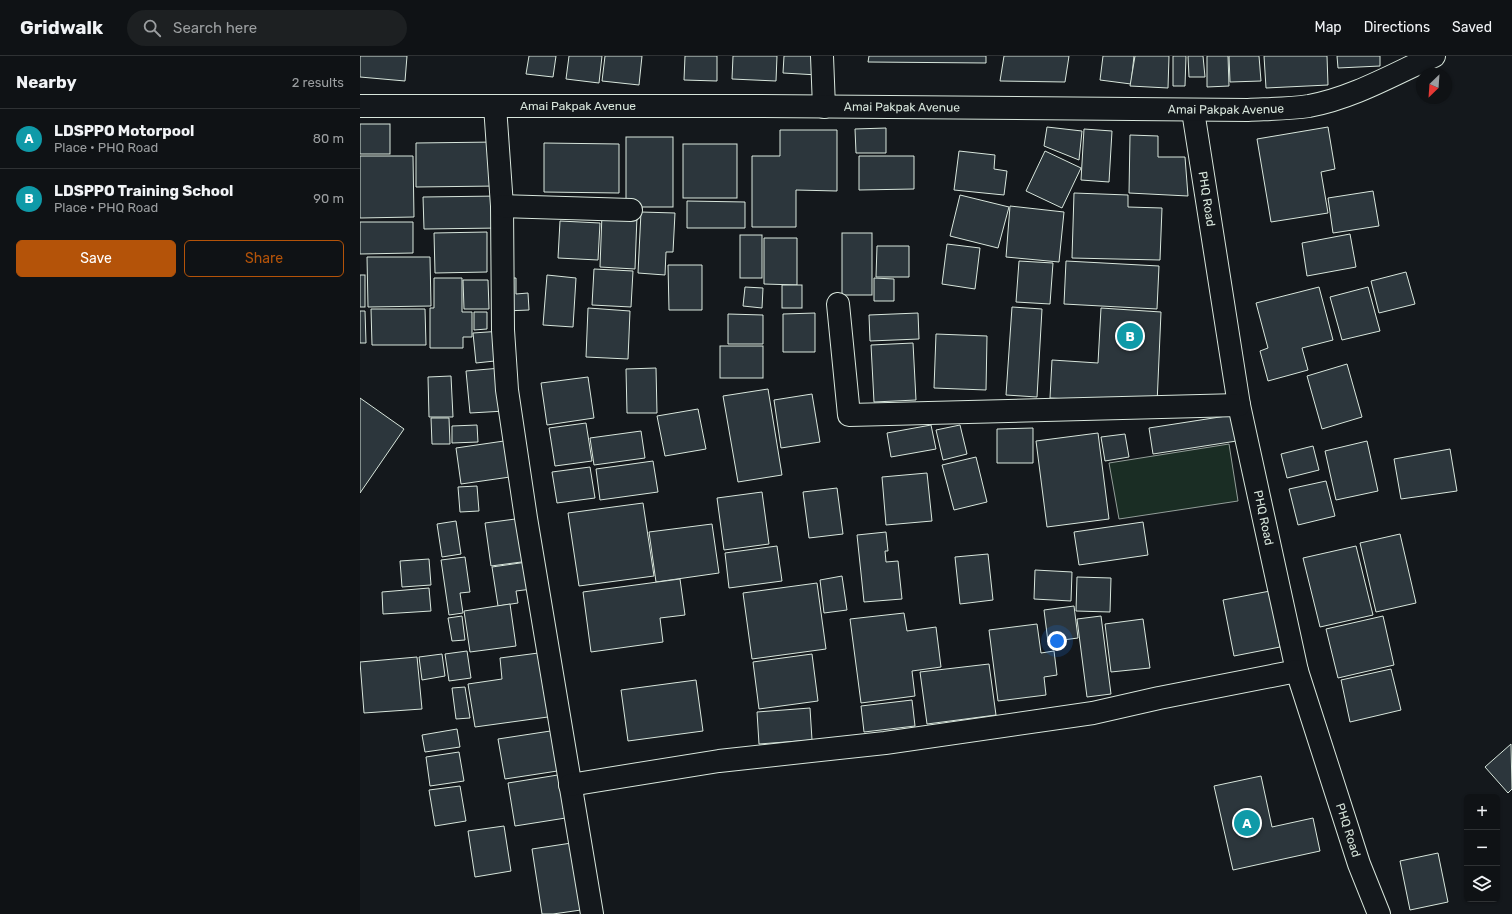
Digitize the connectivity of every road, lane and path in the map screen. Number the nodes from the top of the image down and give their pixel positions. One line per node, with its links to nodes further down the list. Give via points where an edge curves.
1 (822, 56): 5 (main road)
2 (1434, 56): 6 (main road, Amai Pakpak Avenue, via 1354,92 1309,106)
3 (360, 106): 4 (main road, Amai Pakpak Avenue)
4 (495, 106): 5 (main road, Amai Pakpak Avenue); 7 (main road)
5 (824, 107): 6 (main road, Amai Pakpak Avenue)
6 (1193, 111): 10 (main road, PHQ Road)
7 (502, 206): 8 (main road); 12 (main road, via 503,330 507,390)
8 (631, 210)
9 (838, 304): 10 (main road, via 849,415)
10 (1239, 405): 11 (main road, PHQ Road)
11 (1297, 671): 12 (main road, via 1159,698 1093,714 885,743 719,761); 14 (main road, PHQ Road, via 1359,864)
12 (570, 785): 13 (main road)
13 (592, 914)
14 (1378, 914)

